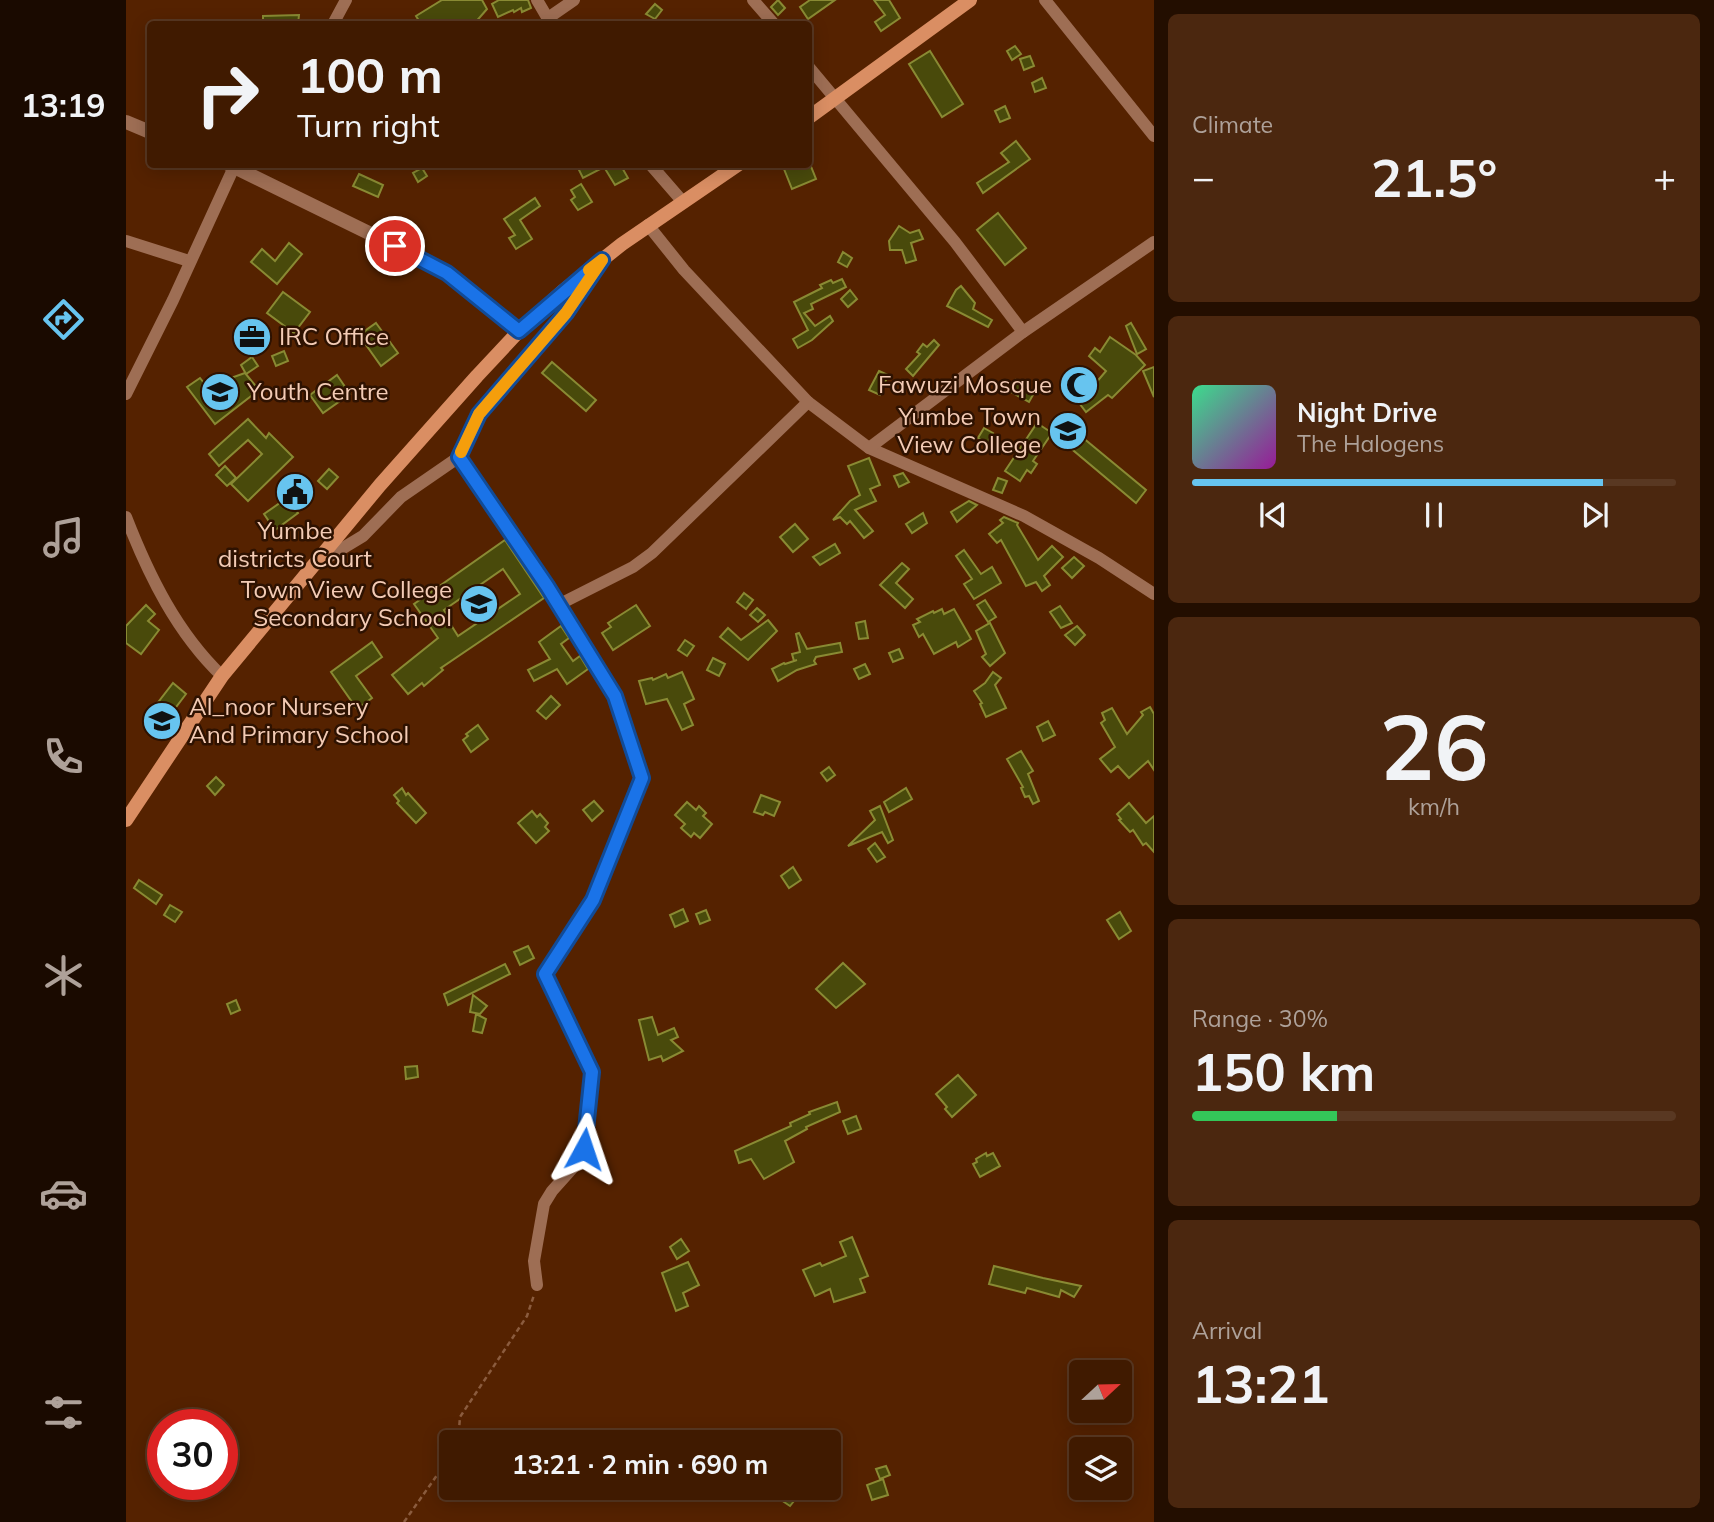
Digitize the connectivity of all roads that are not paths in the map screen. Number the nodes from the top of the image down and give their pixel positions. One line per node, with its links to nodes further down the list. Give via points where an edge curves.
1 (346, 0): 7 (street)
2 (537, 0): 8 (street)
3 (574, 0): 8 (street)
4 (753, 0): 9 (street)
5 (970, 0): 11 (main road)
6 (1045, 0): 15 (street)
7 (335, 21)
8 (550, 21)
9 (771, 21)
10 (812, 71): 11 (street)
11 (836, 99): 12 (main road); 27 (street)
12 (812, 115)
13 (126, 122): 14 (street)
14 (147, 131)
15 (1154, 136)
16 (230, 168): 25 (street)
17 (653, 168): 20 (street)
18 (733, 168): 20 (main road)
19 (253, 170): 26 (street, via 447,273)
20 (683, 202): 21 (main road)
21 (648, 225): 24 (main road); 29 (street)
22 (126, 241): 25 (street)
23 (1154, 242): 27 (street)
24 (602, 260): 26 (main road); 31 (street, via 566,313 479,414)
25 (189, 261): 28 (street)
26 (519, 331): 33 (main road)
27 (1023, 332): 30 (street)
28 (126, 394)
29 (808, 402): 30 (street); 35 (street, via 652,553)
30 (869, 448): 34 (street, via 1024,516)
31 (459, 457): 33 (street, via 401,497 363,536); 35 (street)
32 (126, 517): 36 (street, via 182,631)
33 (313, 566): 36 (main road)
34 (1154, 594)
35 (558, 605): 38 (street, via 615,696 642,778 593,900 545,974 592,1072 584,1149 544,1204 534,1261)
36 (222, 676): 37 (main road)
37 (126, 820)
38 (537, 1284)

